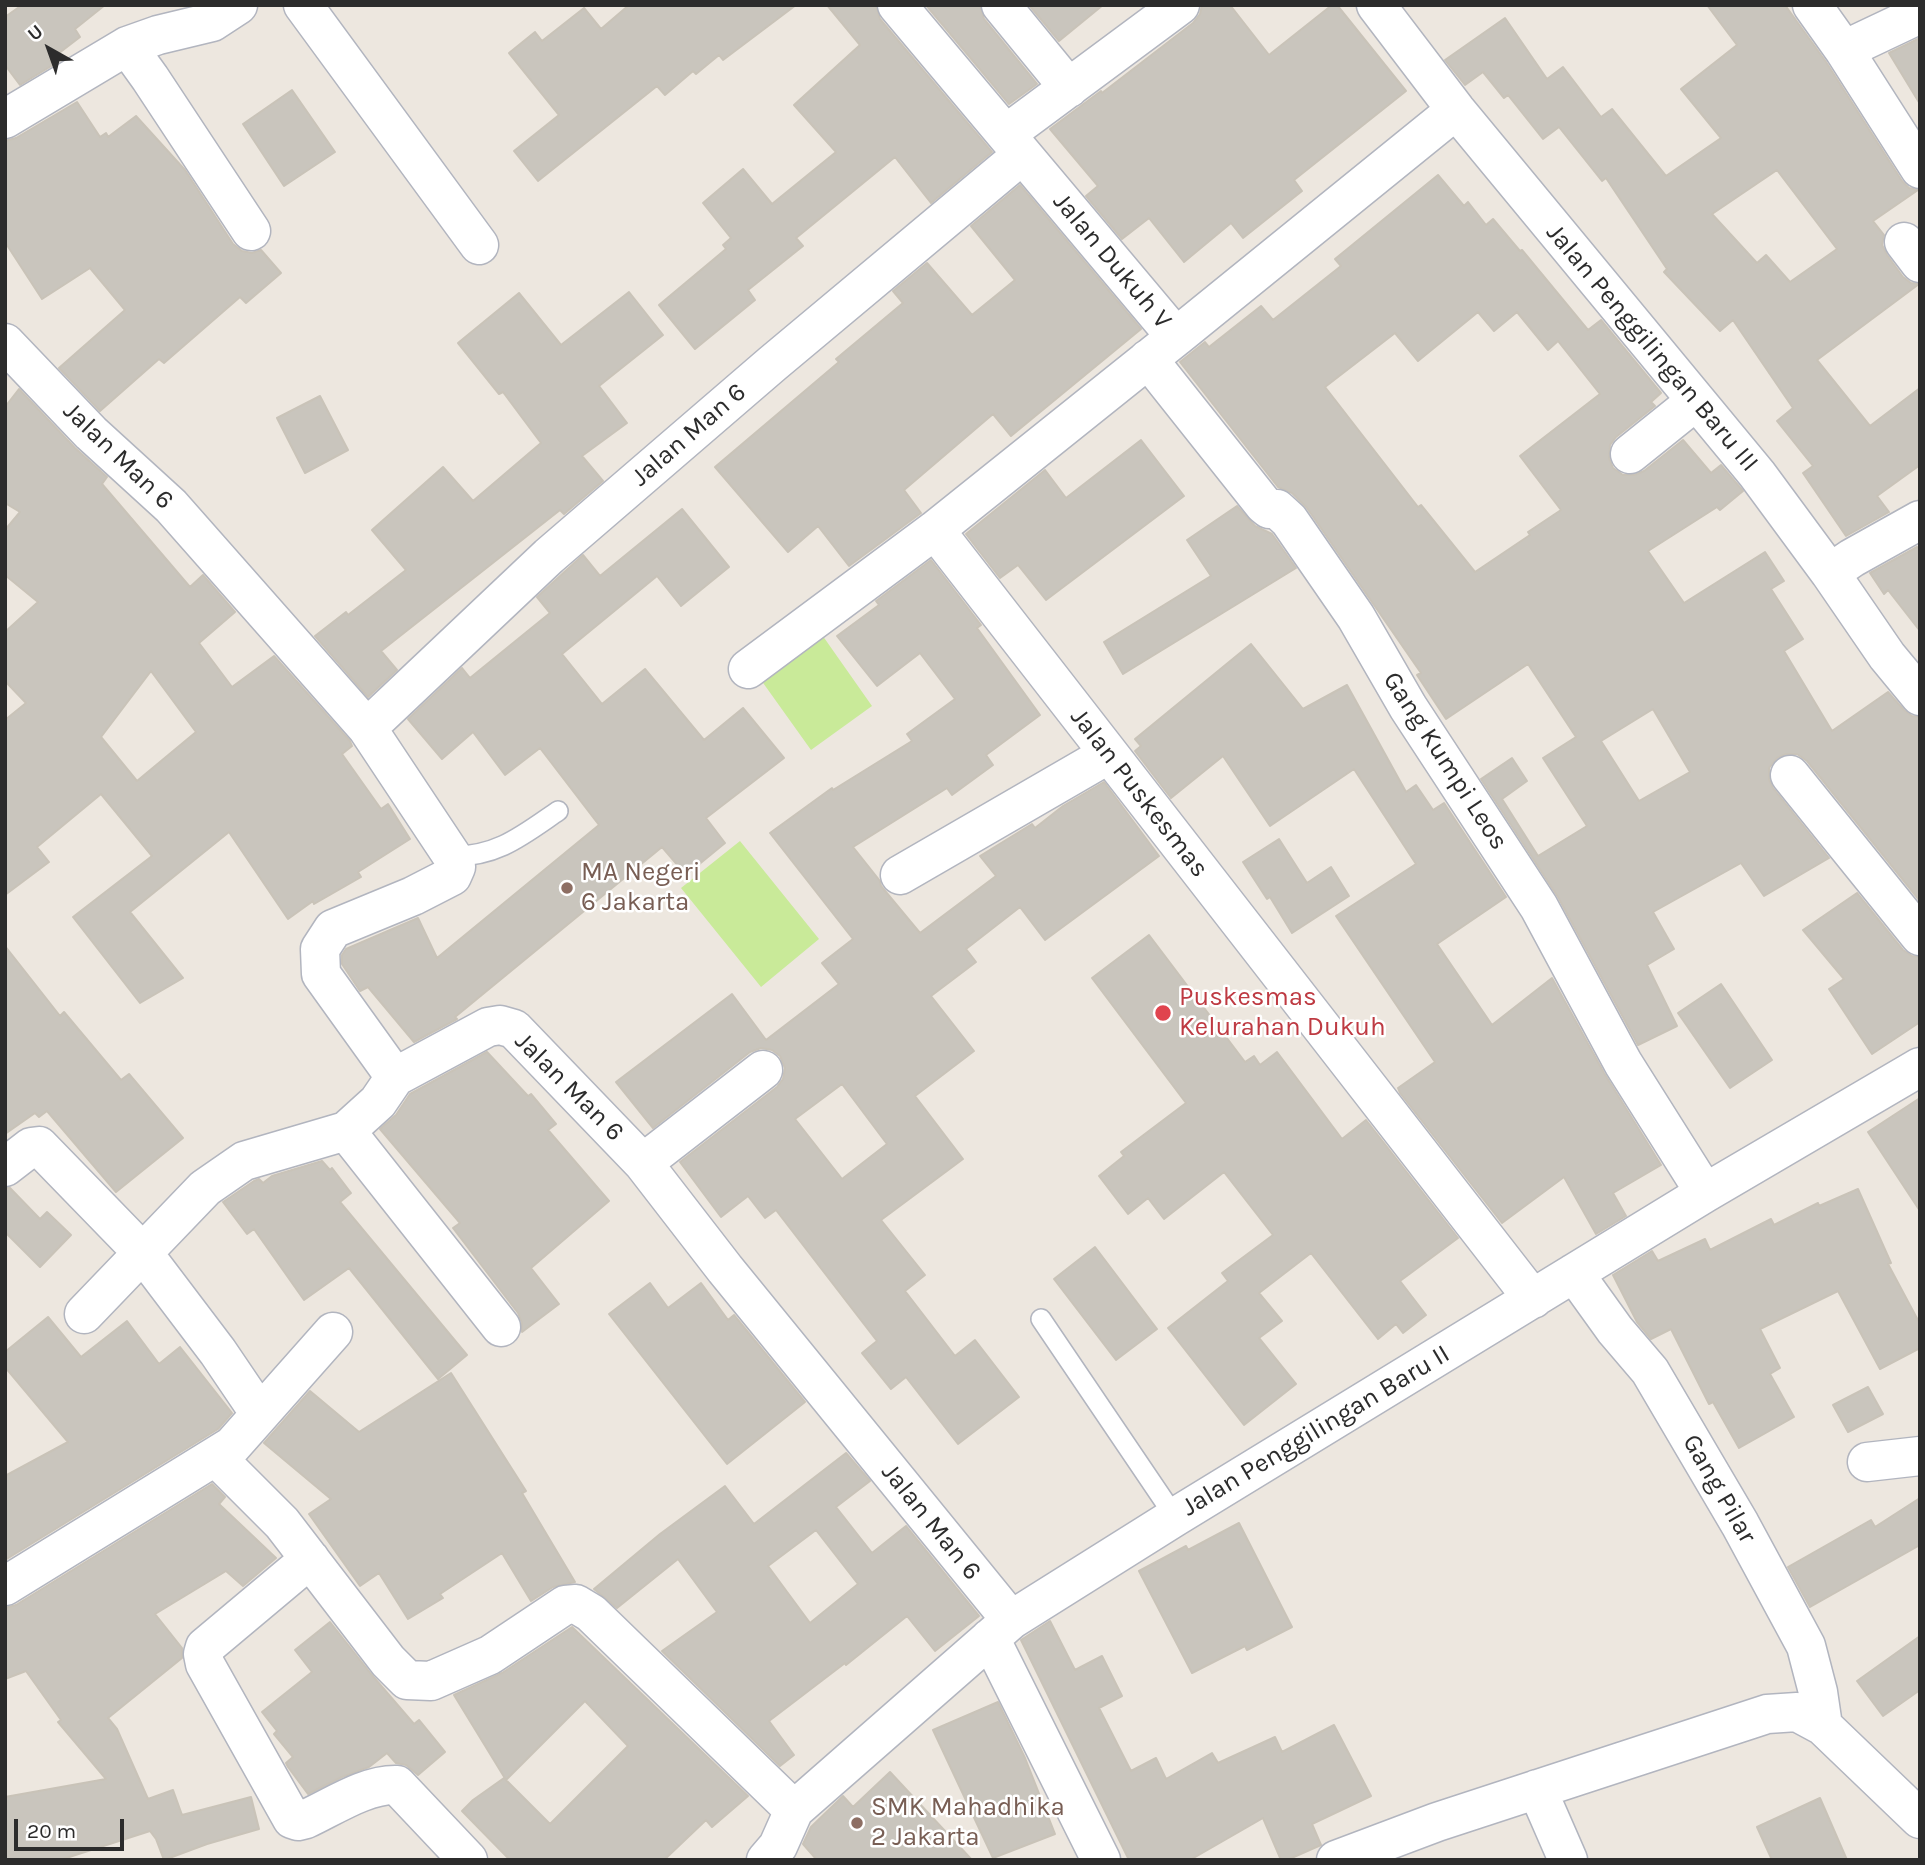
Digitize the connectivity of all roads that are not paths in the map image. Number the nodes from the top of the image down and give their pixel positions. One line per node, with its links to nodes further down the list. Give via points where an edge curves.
1 (238, 5): 9 (street, via 212,22)
2 (303, 5): 17 (street)
3 (897, 5): 14 (street, Jalan Dukuh V)
4 (1001, 5): 11 (street)
5 (1180, 5): 11 (street, Jalan Man 6)
6 (1376, 5): 12 (street, Jalan Penggilingan Baru III)
7 (1812, 5): 10 (street)
8 (1920, 14): 10 (street)
9 (127, 46): 13 (street); 16 (street)
10 (1844, 50): 15 (street)
11 (1069, 88): 14 (street, Jalan Man 6)
12 (1456, 110): 19 (street, Jalan Dukuh V); 20 (street, Jalan Penggilingan Baru III)
13 (5, 119)
14 (1014, 144): 19 (street, Jalan Dukuh V); 27 (street, Jalan Man 6, via 772,363 548,556)
15 (1914, 146)
16 (251, 231)
17 (480, 245)
18 (5, 343): 27 (street, Jalan Man 6, via 171,506)
19 (1162, 348): 23 (street); 40 (street, Gang Kumpi Leos, via 1264,505 1289,520 1356,617 1408,707 1539,907 1623,1063)
20 (1696, 401): 21 (street); 24 (street, Jalan Penggilingan Baru III)
21 (1630, 454)
22 (1920, 520): 24 (street)
23 (935, 530): 25 (street); 28 (street, Jalan Puskesmas)
24 (1830, 573): 26 (street, Jalan Penggilingan Baru III)
25 (748, 669)
26 (1920, 696)
27 (367, 728): 31 (street, Jalan Man 6)
28 (1109, 754): 32 (street); 43 (street, Jalan Puskesmas)
29 (1790, 775): 33 (street)
30 (558, 811): 31 (lane, via 508,845)
31 (452, 856): 36 (street, via 456,867 452,876 333,929 320,949 321,974)
32 (900, 876)
33 (1920, 936)
34 (1920, 1067): 40 (street, Jalan Penggilingan Baru II)
35 (763, 1070): 38 (street)
36 (395, 1077): 37 (street, via 378,1102); 38 (street, Jalan Man 6, via 488,1027 514,1029)
37 (346, 1131): 41 (street, via 244,1161 225,1172); 46 (street)
38 (643, 1163): 55 (street, Jalan Man 6)
39 (5, 1167): 41 (street, via 39,1146)
40 (1705, 1193): 42 (street, Jalan Penggilingan Baru II)
41 (143, 1253): 44 (street); 48 (street)
42 (1574, 1273): 43 (street, Jalan Penggilingan Baru II); 56 (street, Gang Pilar, via 1650,1371 1740,1524 1806,1646)
43 (1533, 1299): 52 (street, Jalan Penggilingan Baru II)
44 (84, 1314)
45 (1041, 1319): 52 (lane)
46 (501, 1327)
47 (333, 1332): 48 (street)
48 (260, 1414): 50 (street)
49 (1920, 1456): 51 (street)
50 (216, 1457): 53 (street, via 282,1523); 54 (street)
51 (1867, 1461)
52 (1175, 1517): 55 (street, Jalan Penggilingan Baru II)
53 (310, 1559): 58 (street, via 407,1680 431,1681 490,1655 565,1605 576,1604 591,1613); 61 (street, via 205,1647 205,1664 292,1819 306,1819 370,1790 397,1785)
54 (5, 1586)
55 (1000, 1629): 58 (street, Jalan Penggilingan Baru II); 62 (street, Jalan Man 6)
56 (1823, 1726): 57 (street, via 1797,1712 1767,1714); 59 (street)
57 (1537, 1789): 63 (street); 64 (street)
58 (794, 1810): 60 (street, Jalan Penggilingan Baru II)
59 (1920, 1819)
60 (778, 1855)
61 (468, 1860)
62 (1101, 1860)
63 (1336, 1860)
64 (1568, 1860)

